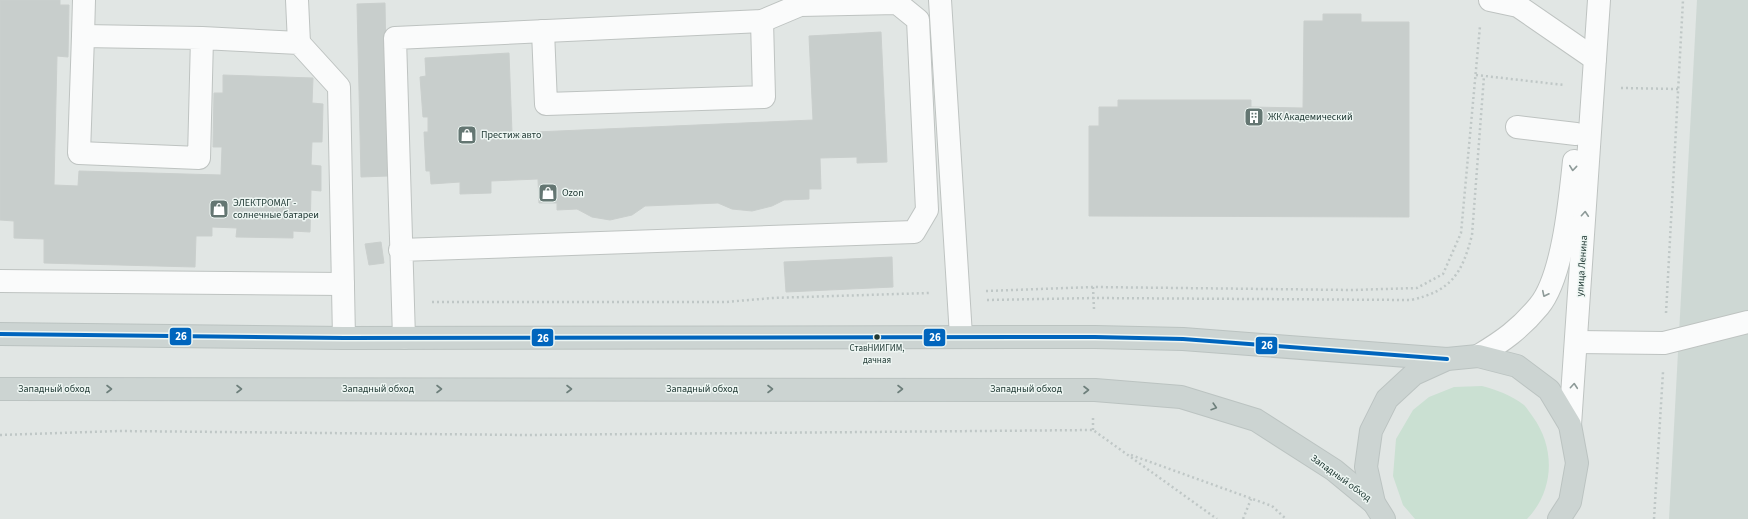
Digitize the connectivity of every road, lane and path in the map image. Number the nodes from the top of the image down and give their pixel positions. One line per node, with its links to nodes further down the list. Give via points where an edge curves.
1 (84, 0): 10 (street)
2 (297, 0): 12 (street)
3 (940, 0): 21 (street)
4 (1490, 0): 13 (street, via 1518,6)
5 (1683, 0): 29 (path)
6 (1598, 1): 13 (street, улица Ленина)
7 (762, 21): 9 (street); 9 (street, via 764,97 546,104); 18 (street, via 800,6 896,3 918,20 927,210 914,232)
8 (1480, 23): 21 (path, via 1461,233 1443,274 1417,288 1344,290 1093,287)
9 (543, 31): 18 (street, via 395,38)
10 (83, 36): 11 (street); 11 (street, via 79,154 199,158)
11 (202, 38): 12 (street)
12 (299, 43): 20 (street, via 339,87)
13 (1595, 59): 15 (street, улица Ленина)
14 (1484, 76): 21 (path, via 1472,235 1466,256 1456,275 1443,288 1427,296 1410,300)
15 (1592, 106): 17 (street, улица Ленина, via 1577,126); 28 (street, улица Ленина, one-way to 15)
16 (1517, 128): 17 (street)
17 (1576, 134): 30 (street, улица Ленина, one-way to 30, via 1570,201 1556,272 1540,305 1508,338)
18 (400, 250): 22 (street)
19 (0, 281): 20 (street)
20 (343, 284): 26 (street)
21 (959, 296): 22 (path, via 772,298 726,302); 25 (street)
22 (402, 302): 27 (street)
23 (1748, 322): 29 (street)
24 (0, 334): 26 (main road)
25 (961, 336): 27 (main road); 31 (main road, via 1183,339)
26 (344, 338): 27 (main road)
27 (404, 338)
28 (1577, 342): 29 (street); 33 (street, улица Ленина, one-way to 28)
29 (1664, 343): 42 (path)
30 (1478, 356): 31 (main road); 33 (main road, via 1517,366 1549,390)
31 (1447, 359): 37 (main road, via 1414,374 1387,399 1371,431 1366,467)
32 (0, 389): 37 (main road, Западный обход, one-way to 37, via 1095,390 1181,397 1256,420 1334,470)
33 (1570, 425): 38 (main road, via 1577,463)
34 (0, 434): 35 (path, via 119,431 527,435 1092,430)
35 (1127, 454): 36 (path); 39 (path)
36 (1251, 498): 40 (path); 41 (path, via 1272,506)
37 (1379, 511)
38 (1566, 513)
39 (1217, 519)
40 (1243, 519)
41 (1286, 519)
42 (1654, 519)

